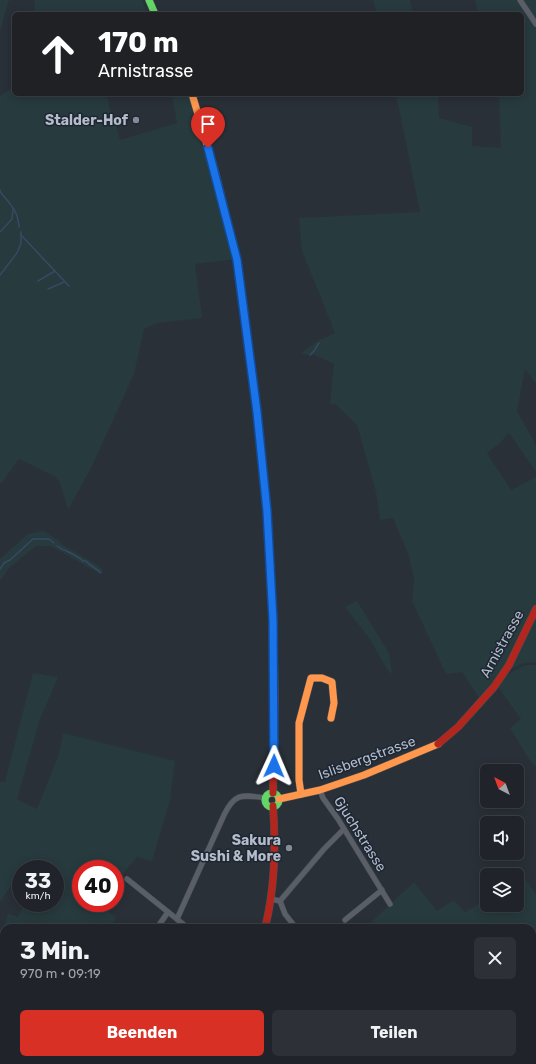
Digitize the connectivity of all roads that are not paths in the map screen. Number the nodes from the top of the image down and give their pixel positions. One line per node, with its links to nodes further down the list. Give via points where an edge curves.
1 (149, 0): 3 (street)
2 (520, 0): 4 (street)
3 (154, 12)
4 (536, 24)
5 (193, 96): 10 (street, via 232,236 254,382 267,511 273,613)
6 (536, 609): 8 (street, Arnistrasse, via 504,674)
7 (332, 718): 11 (street, via 332,682 328,679 311,678 299,723)
8 (458, 727): 9 (street, Islisbergstrasse, via 433,747 364,776)
9 (320, 790): 11 (street, Islisbergstrasse); 15 (street, Gjuchstrasse)
10 (273, 793): 12 (street); 13 (street)
11 (301, 794): 13 (street, Islisbergstrasse)
12 (266, 798): 14 (street, via 268,805); 22 (street, via 236,798 228,806)
13 (279, 799): 14 (street)
14 (273, 806): 18 (street, via 274,853)
15 (344, 829): 17 (street, Gjuchstrasse); 19 (street)
16 (127, 879): 21 (street)
17 (382, 890): 20 (street, Gjuchstrasse); 23 (street, Gjuchstrasse)
18 (271, 899): 19 (street); 26 (street)
19 (280, 900): 27 (street, via 285,914)
20 (390, 904)
21 (168, 912): 22 (street); 24 (street)
22 (177, 919): 25 (street)
23 (345, 920)
24 (160, 924)
25 (183, 924)
26 (265, 924)
27 (293, 924)

